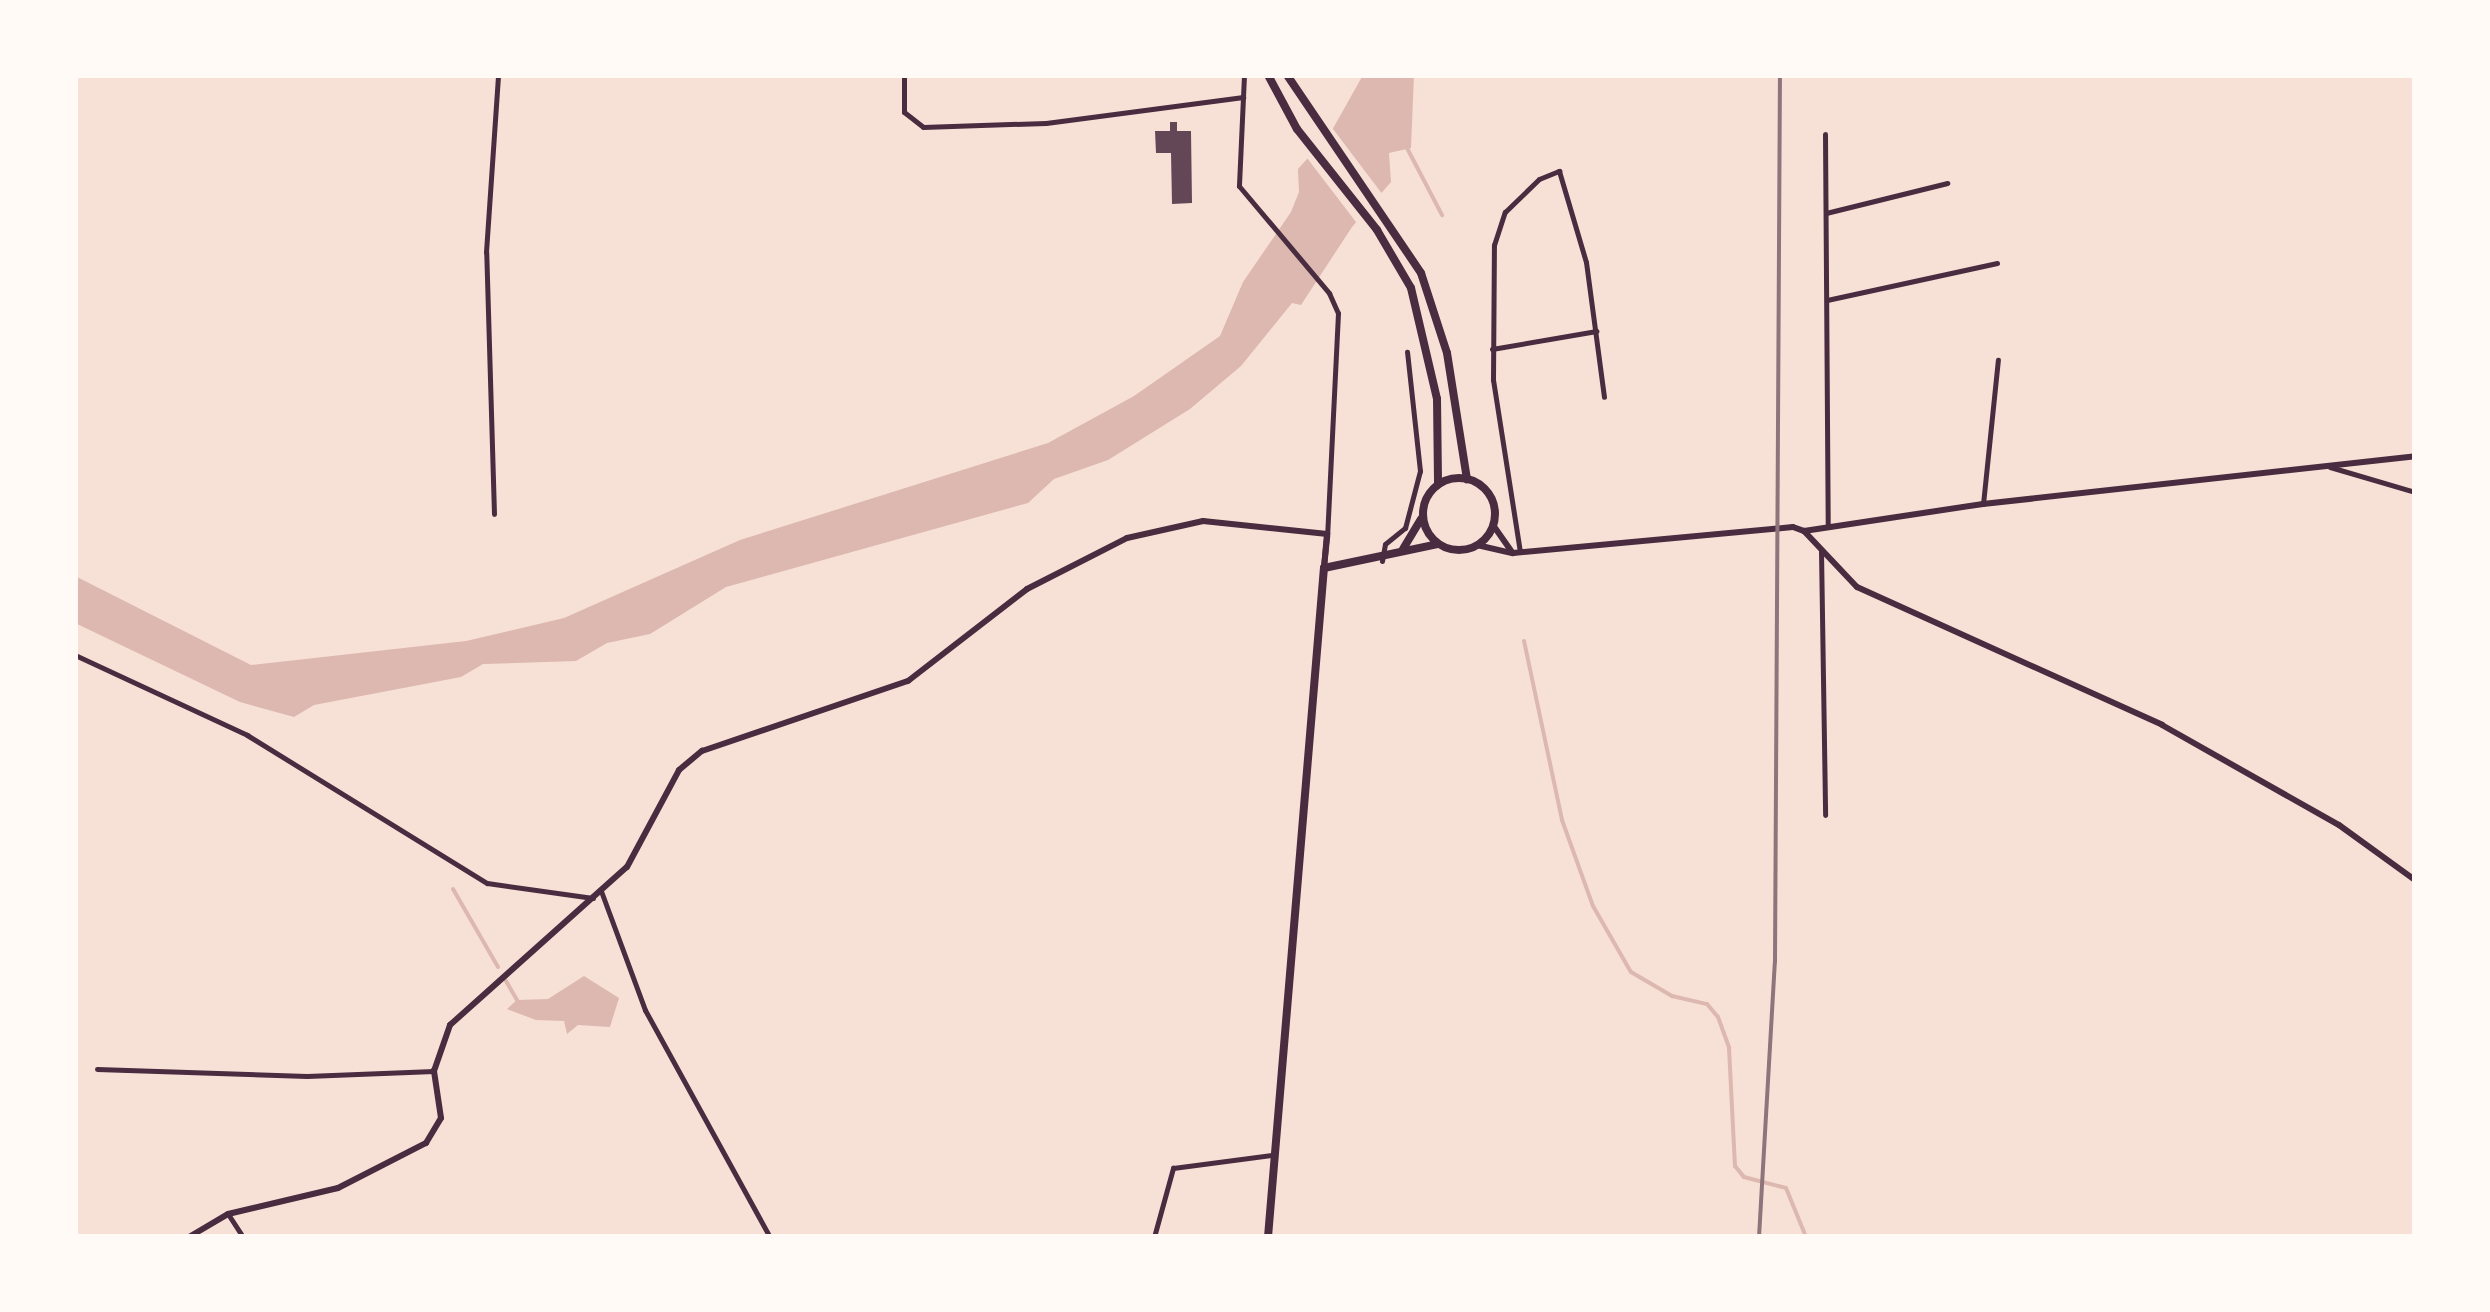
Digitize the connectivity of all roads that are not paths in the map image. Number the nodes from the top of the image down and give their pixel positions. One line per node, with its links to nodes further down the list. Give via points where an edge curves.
1 (498, 75): 23 (street, via 486,252)
2 (904, 75): 6 (street, via 907,120 922,127 1046,123)
3 (1244, 75): 6 (street)
4 (1268, 75): 20 (main road, via 1297,129 1377,230 1411,288 1431,355)
5 (1287, 75): 19 (main road, via 1308,115 1387,217 1436,309)
6 (1243, 97): 28 (street, via 1237,176 1252,208 1328,293 1339,340)
7 (1825, 134): 9 (street)
8 (1947, 183): 9 (street)
9 (1826, 213): 11 (street)
10 (1997, 263): 11 (street)
11 (1827, 300): 25 (street)
12 (1596, 331): 13 (street); 13 (street, via 1586,262 1559,171 1539,179 1496,228); 16 (street)
13 (1492, 350): 33 (street)
14 (1407, 352): 34 (street, via 1420,471 1405,528 1385,544)
15 (1998, 360): 22 (street)
16 (1604, 397)
17 (2415, 456): 18 (main road)
18 (2330, 467): 21 (street); 22 (main road)
19 (1467, 479): 20 (main road); 26 (main road, via 1492,500)
20 (1438, 484): 24 (main road)
21 (2415, 492)
22 (1982, 504): 25 (main road)
23 (494, 514)
24 (1422, 514): 29 (main road); 31 (main road)
25 (1828, 524): 27 (main road)
26 (1493, 526): 30 (main road); 33 (main road)
27 (1804, 532): 32 (main road); 33 (main road, via 1793,527)
28 (1327, 534): 35 (main road); 39 (main road, via 1222,522 1169,526 1066,564 908,681 689,760 642,846)
29 (1438, 544): 30 (main road, via 1454,550); 31 (main road)
30 (1477, 545): 33 (main road)
31 (1400, 552): 34 (main road)
32 (1821, 552): 37 (street); 38 (main road, via 1857,588 2162,725 2339,825)
33 (1517, 553)
34 (1382, 561): 35 (main road)
35 (1324, 568): 43 (main road)
36 (75, 655): 40 (street, via 247,735 471,876)
37 (1825, 814)
38 (2415, 880)
39 (602, 891): 40 (main road); 47 (street, via 645,1010)
40 (593, 898): 42 (main road, via 450,1025)
41 (97, 1069): 42 (street, via 307,1076)
42 (434, 1071): 44 (main road, via 442,1111 426,1143 338,1188)
43 (1272, 1155): 48 (street, via 1173,1168); 49 (main road)
44 (228, 1214): 45 (main road); 46 (street)
45 (188, 1237)
46 (242, 1237)
47 (770, 1237)
48 (1154, 1237)
49 (1268, 1237)

